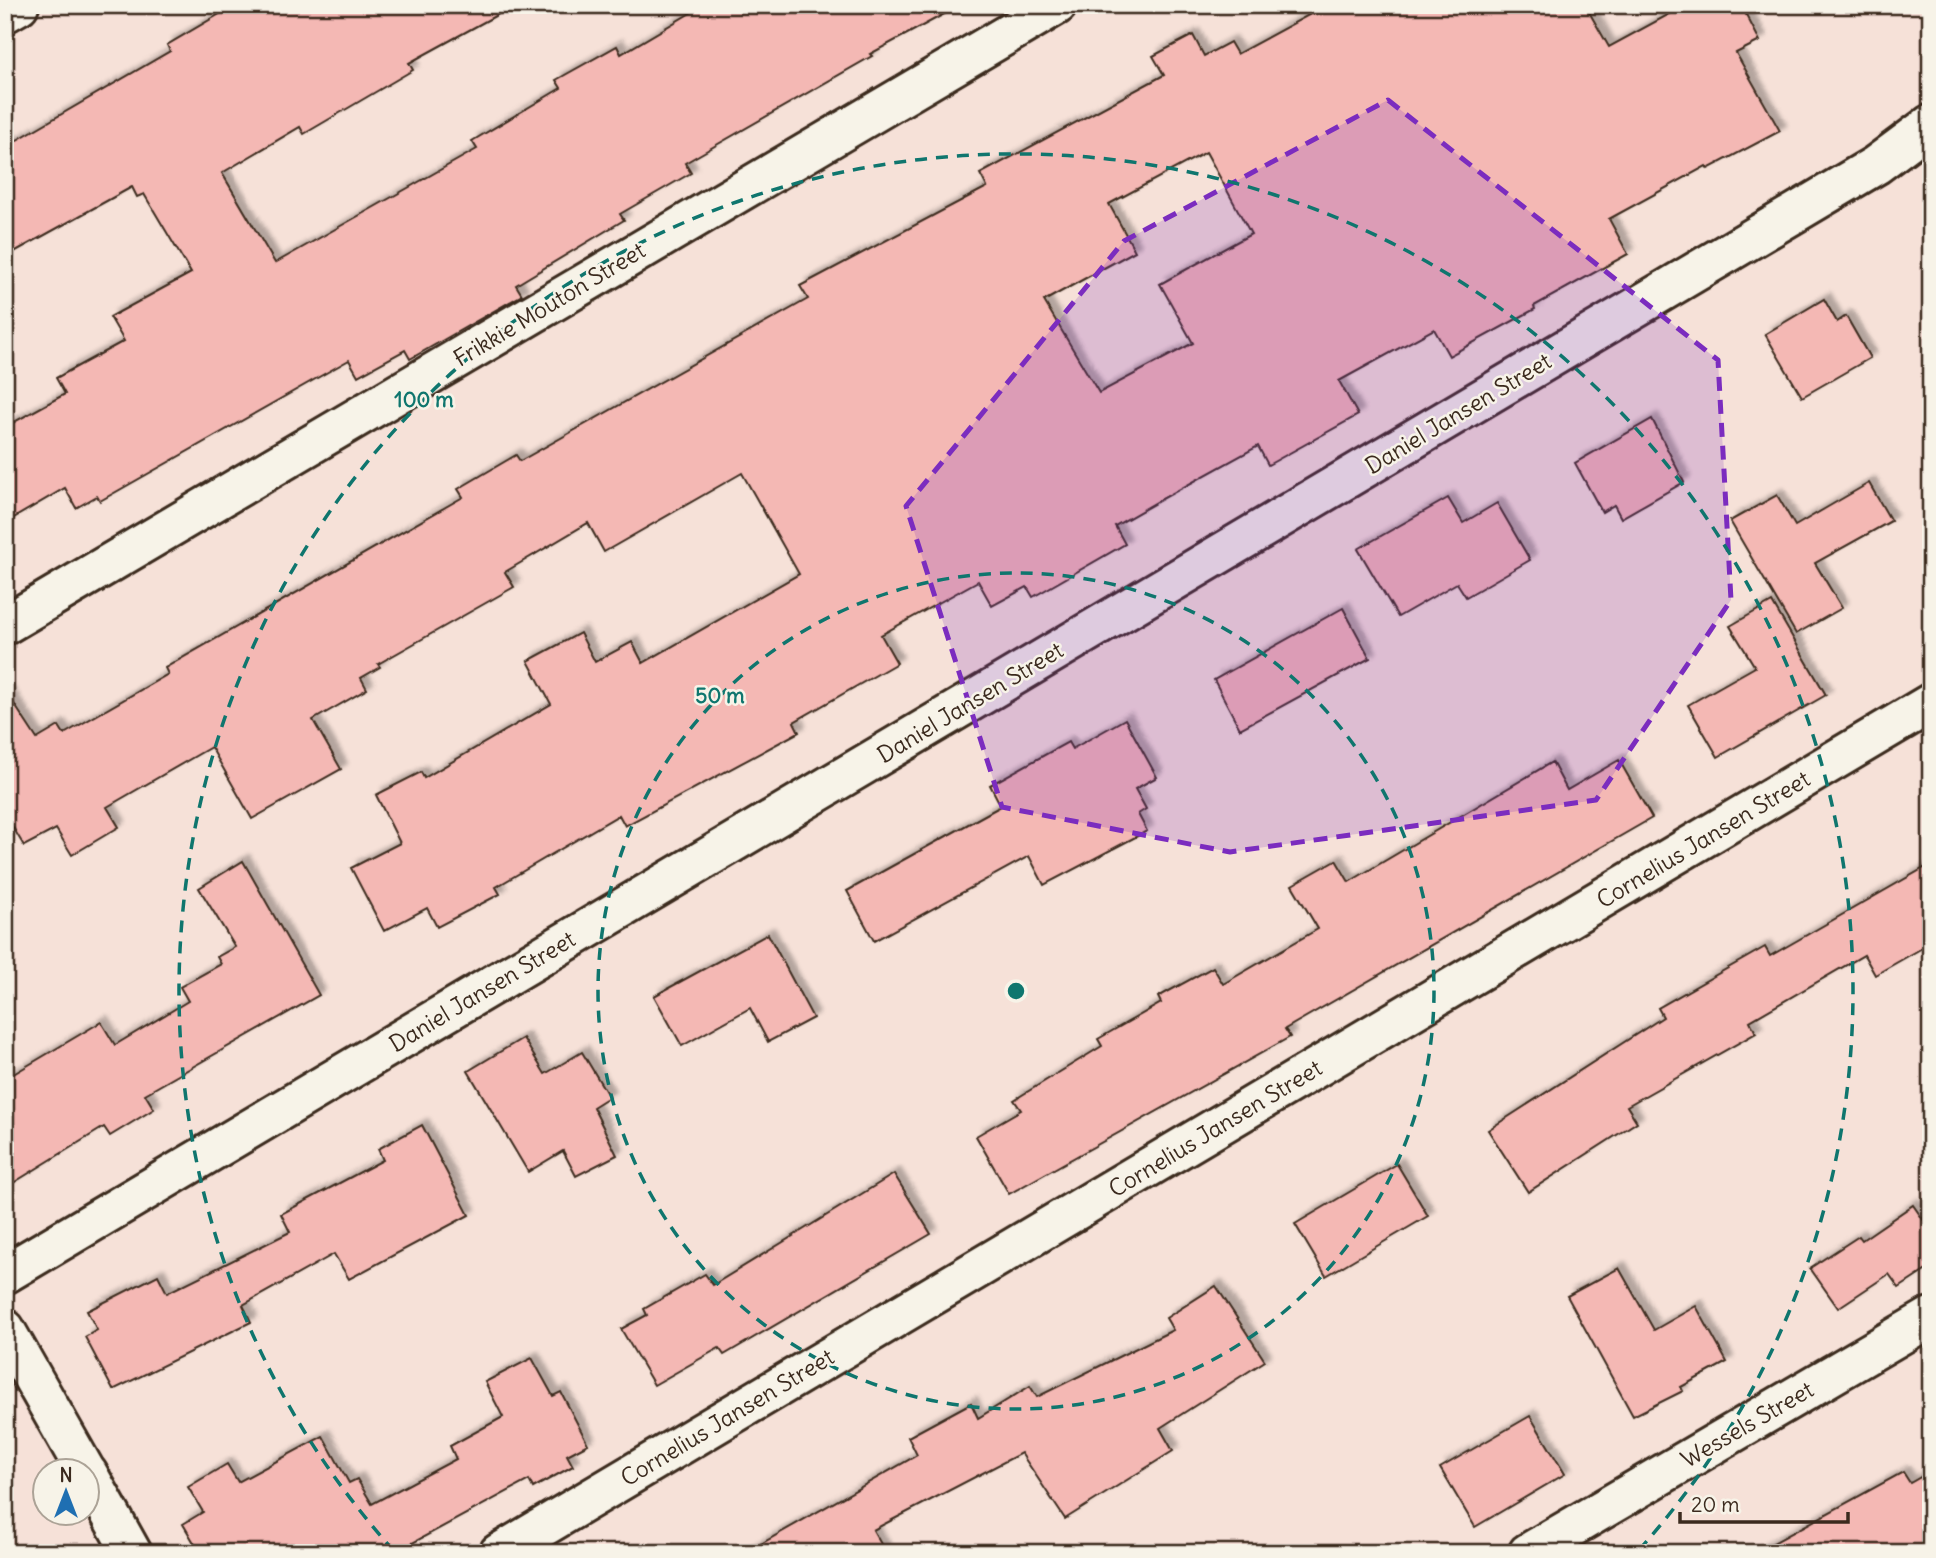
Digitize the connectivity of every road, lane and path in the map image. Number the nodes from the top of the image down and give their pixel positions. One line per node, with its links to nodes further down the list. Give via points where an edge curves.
1 (19, 5): 3 (street)
2 (1056, 5): 5 (street, Frikkie Mouton Street)
3 (5, 13)
4 (1931, 124): 7 (street, Daniel Jansen Street, via 1876,165)
5 (5, 625)
6 (1931, 703): 13 (street, Cornelius Jansen Street)
7 (5, 1274)
8 (1931, 1317): 14 (street, Wessels Street)
9 (5, 1329): 10 (street)
10 (77, 1456)
11 (102, 1500): 12 (street)
12 (132, 1553)
13 (499, 1553)
14 (1528, 1553)

